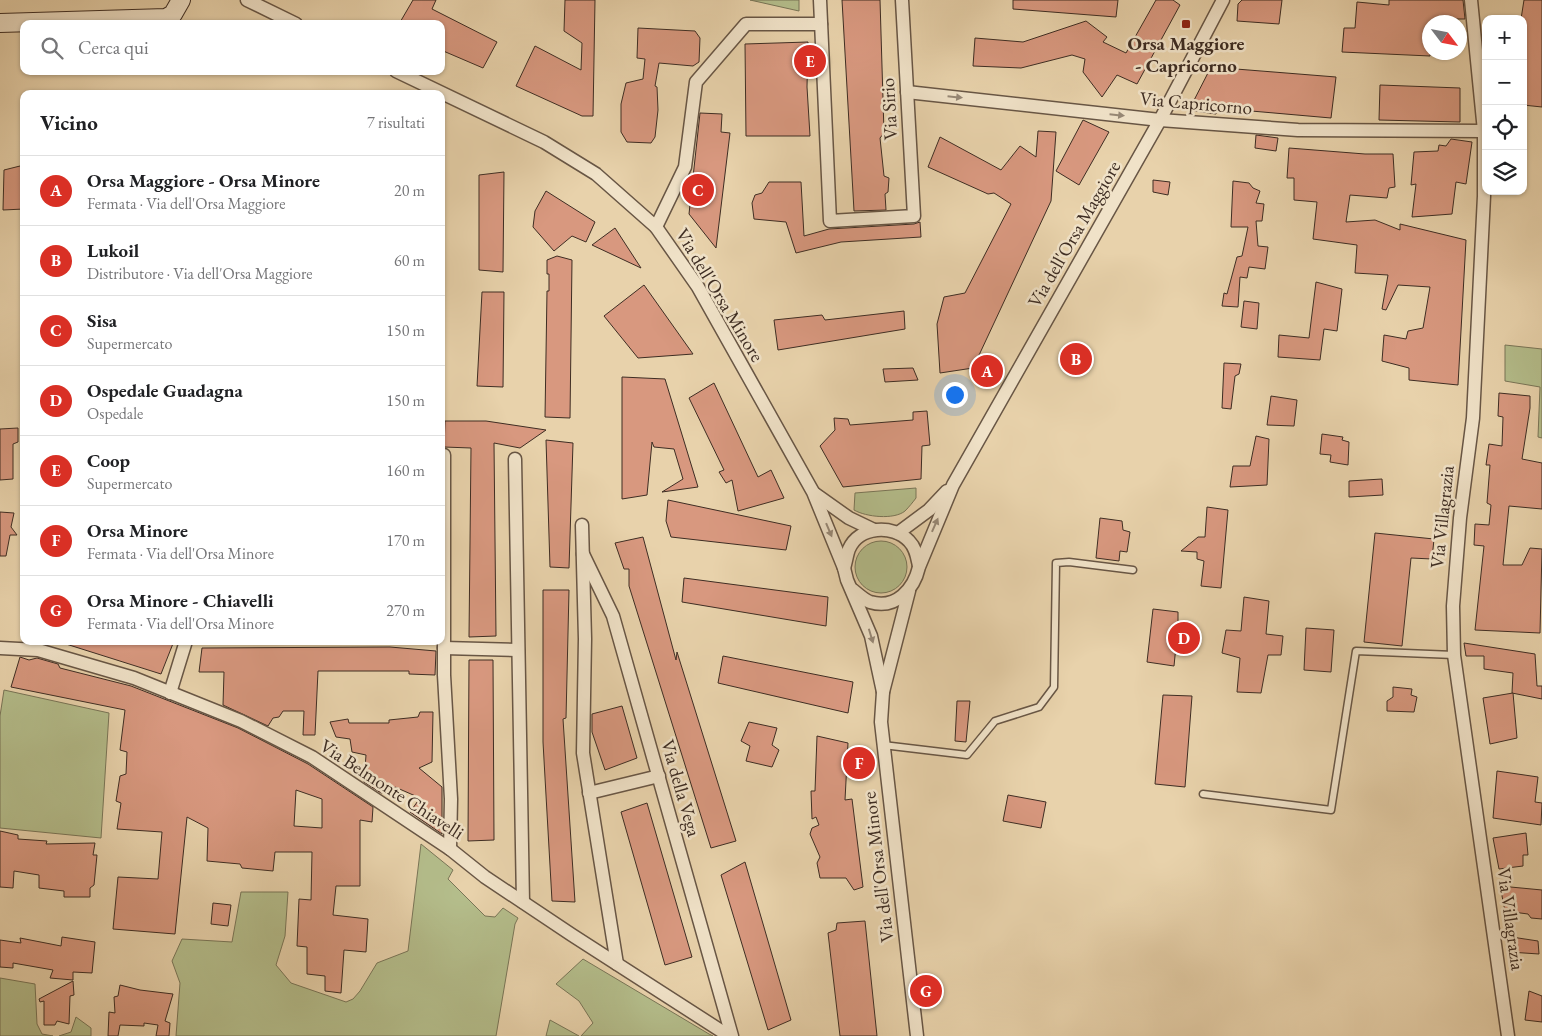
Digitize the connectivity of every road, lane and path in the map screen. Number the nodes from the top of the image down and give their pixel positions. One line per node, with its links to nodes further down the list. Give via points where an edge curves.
1 (181, 0): 7 (street, via 173,14 166,18)
2 (247, 0): 8 (street)
3 (820, 0): 11 (street)
4 (902, 0): 14 (street, Via Sirio)
5 (1223, 0): 17 (street, Via dell'Orsa Maggiore)
6 (1471, 0): 16 (street, Via Villagrazia)
7 (100, 20)
8 (288, 20)
9 (20, 22): 10 (street)
10 (0, 23)
11 (821, 24): 14 (street, Via Sirio, via 830,221 914,216); 20 (street, via 746,24 696,82 685,167)
12 (404, 75): 13 (street, Via dell'Orsa Minore)
13 (436, 90)
14 (907, 92): 17 (street, Via Capricorno, one-way to 17)
15 (445, 95): 20 (street, Via dell'Orsa Minore, via 544,142 596,174)
16 (1482, 111)
17 (1160, 120): 18 (street, Via Capricorno, via 1298,130); 22 (street, Via dell'Orsa Maggiore)
18 (1482, 131)
19 (1484, 150): 37 (street, Via Villagrazia, via 1479,325 1473,418 1453,606)
20 (656, 227): 23 (street, Via dell'Orsa Minore, via 698,287)
21 (515, 459): 36 (street)
22 (953, 485): 26 (street); 28 (street, one-way to 22)
23 (813, 492): 25 (street, via 849,518); 29 (street, Via dell'Orsa Minore, one-way to 29)
24 (582, 524): 27 (street)
25 (874, 530): 26 (street); 29 (street, via 861,535 850,548)
26 (898, 533): 28 (street, via 916,551)
27 (582, 554): 41 (street, Via della Vega, via 613,616); 42 (street, via 585,640 583,753)
28 (919, 566): 32 (street)
29 (844, 568): 31 (street)
30 (1133, 570): 40 (lane, via 1056,563 1054,687 1039,707 995,721 967,755)
31 (853, 590): 32 (street, via 869,601 884,604); 38 (street, one-way to 38, via 872,636)
32 (909, 591): 38 (street)
33 (185, 645): 39 (street)
34 (0, 648): 39 (street, Via Belmonte Chiavelli, via 38,650 134,678)
35 (444, 648): 36 (street); 44 (street)
36 (518, 650): 45 (street)
37 (1454, 655): 43 (lane, via 1356,651 1331,810); 49 (street, Via Villagrazia)
38 (883, 692): 40 (street, Via dell'Orsa Minore)
39 (170, 693): 44 (street, Via Belmonte Chiavelli, via 241,721 312,757)
40 (883, 745): 48 (street, Via dell'Orsa Minore)
41 (658, 776): 42 (street); 47 (street, Via della Vega)
42 (589, 793): 46 (street)
43 (1203, 794)
44 (450, 849): 45 (street, Via Belmonte Chiavelli)
45 (523, 902): 46 (street, Via Belmonte Chiavelli)
46 (617, 964): 47 (street, Via Belmonte Chiavelli)
47 (730, 1036)
48 (917, 1036)
49 (1508, 1036)

